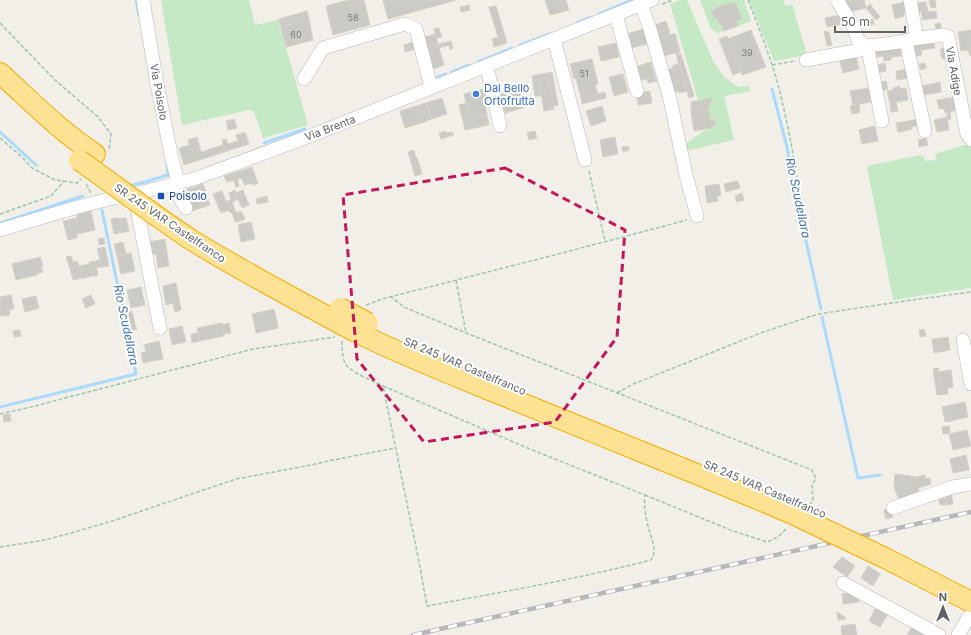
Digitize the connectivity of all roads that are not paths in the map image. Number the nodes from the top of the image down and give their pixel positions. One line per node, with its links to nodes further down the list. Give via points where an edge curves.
1 (143, 0): 22 (street, Via Poisolo)
2 (837, 0): 8 (street, via 853,26 858,40)
3 (910, 0): 7 (street, via 916,34)
4 (642, 2): 5 (street, Via Brenta); 25 (street, via 670,99)
5 (616, 15): 6 (street, Via Brenta); 15 (street)
6 (556, 38): 10 (street, Via Brenta); 21 (street)
7 (909, 40): 8 (street, Via Adige); 18 (street); 19 (street, Via Adige, via 948,36 966,134)
8 (865, 46): 9 (street, Via Adige, via 860,50); 16 (street, via 869,54)
9 (806, 60)
10 (486, 66): 13 (street, Via Brenta); 17 (street)
11 (0, 73): 20 (highway, SR 245 VAR Castelfranco, via 69,136)
12 (304, 79): 13 (street, via 323,48 405,24 416,29)
13 (431, 88): 22 (street, Via Brenta, via 197,178)
14 (0, 91): 20 (highway, SR 245 VAR Castelfranco, via 40,127)
15 (637, 91)
16 (882, 121)
17 (500, 126)
18 (925, 131)
19 (971, 140)
20 (87, 157): 32 (highway, SR 245 VAR Castelfranco, bridge, via 149,211 190,238 250,275 357,324 379,343 561,419)
21 (585, 160)
22 (175, 183): 23 (street, Via Brenta); 24 (street, Via Poisolo)
23 (133, 194): 26 (street, Via Brenta); 27 (street)
24 (186, 208)
25 (697, 216)
26 (0, 230)
27 (160, 328)
28 (963, 340): 29 (street)
29 (971, 384)
30 (971, 484): 31 (street, via 953,487)
31 (893, 508)
32 (799, 513): 34 (highway, SR 245 VAR Castelfranco, via 945,572); 35 (highway, SR 245 VAR Castelfranco, bridge)
33 (843, 583): 37 (street)
34 (971, 587)
35 (971, 602)
36 (971, 613): 38 (street)
37 (939, 635)
38 (958, 635)

